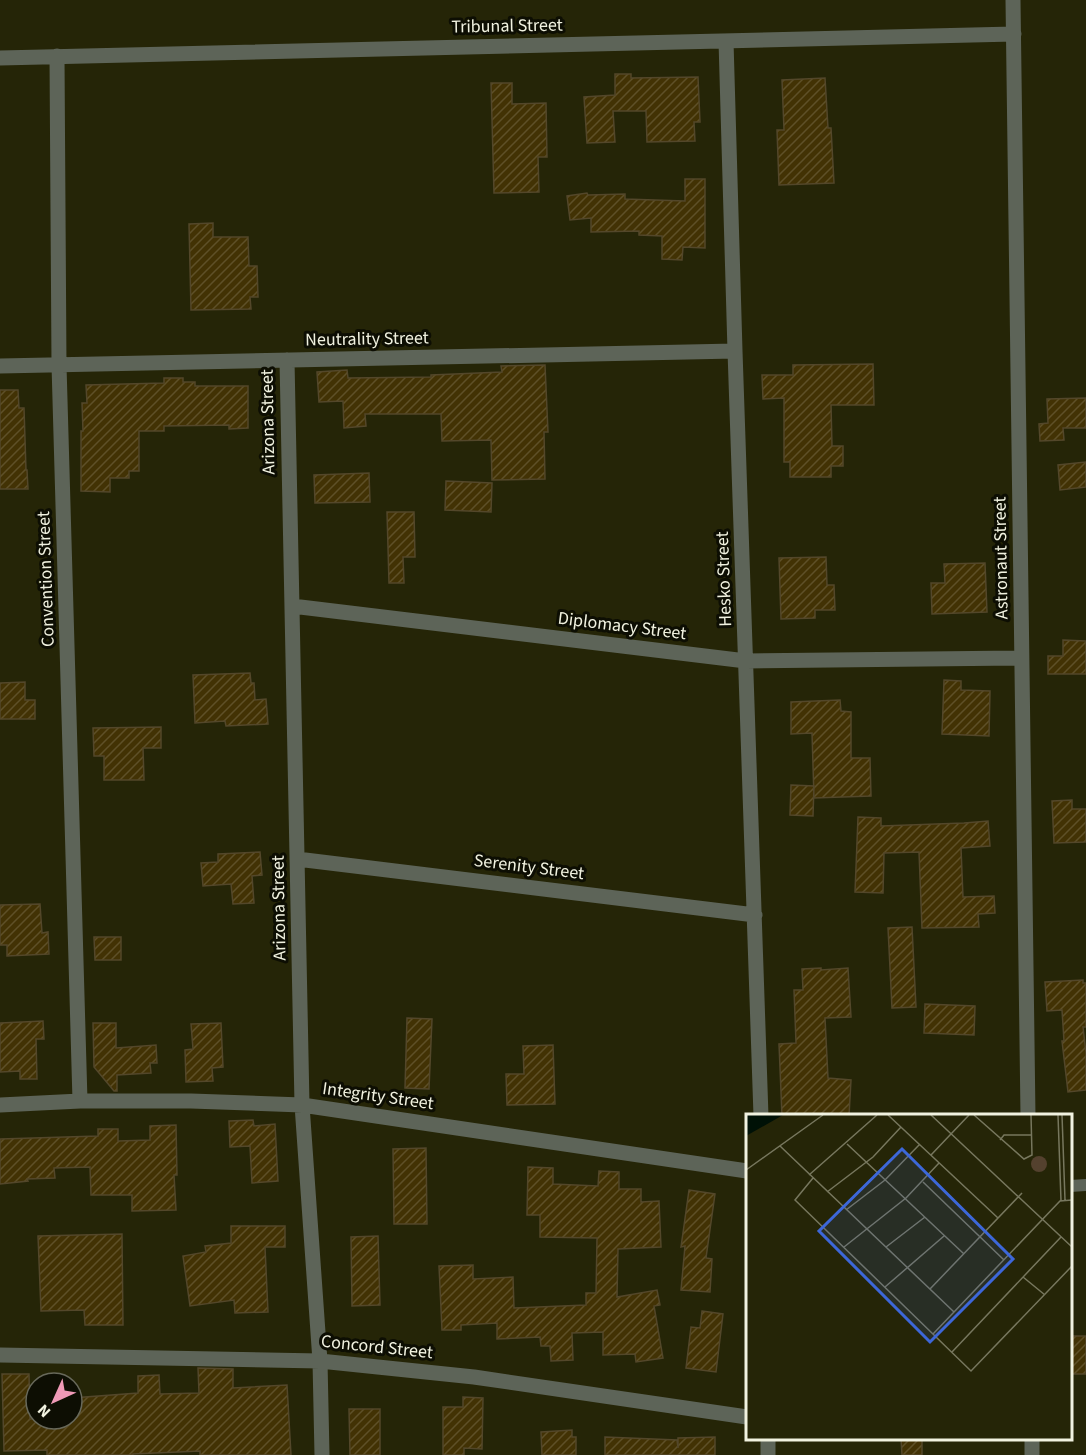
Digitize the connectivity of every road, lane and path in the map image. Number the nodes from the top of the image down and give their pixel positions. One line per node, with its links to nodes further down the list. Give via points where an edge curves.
1 (1013, 0): 2 (street, Astronaut Street)
2 (1014, 34): 3 (street, Tribunal Street); 11 (street, Astronaut Street)
3 (726, 41): 4 (street, Tribunal Street); 6 (street, Hesko Street)
4 (57, 56): 5 (street, Tribunal Street); 8 (street, Convention Street)
5 (0, 58)
6 (735, 351): 7 (street, Neutrality Street); 12 (street, Hesko Street)
7 (287, 360): 8 (street, Neutrality Street); 10 (street, Arizona Street)
8 (59, 365): 9 (street, Neutrality Street); 15 (street, Convention Street)
9 (0, 366)
10 (292, 606): 12 (street, Diplomacy Street); 13 (street, Arizona Street)
11 (1022, 658): 12 (street, Diplomacy Street); 19 (street, Astronaut Street)
12 (746, 661): 14 (street, Hesko Street)
13 (297, 859): 14 (street, Serenity Street); 17 (street, Arizona Street)
14 (755, 915): 18 (street, Hesko Street)
15 (80, 1101): 16 (street, Integrity Street); 17 (street, Integrity Street)
16 (0, 1105)
17 (302, 1105): 20 (street, Integrity Street); 24 (street, Arizona Street)
18 (761, 1114)
19 (1028, 1114)
20 (746, 1171)
21 (1086, 1185): 22 (lane)
22 (1071, 1186)
23 (0, 1355): 24 (street, Concord Street)
24 (320, 1360): 25 (street, Concord Street, via 474,1377); 26 (street, Arizona Street)
25 (746, 1417)
26 (322, 1455)

